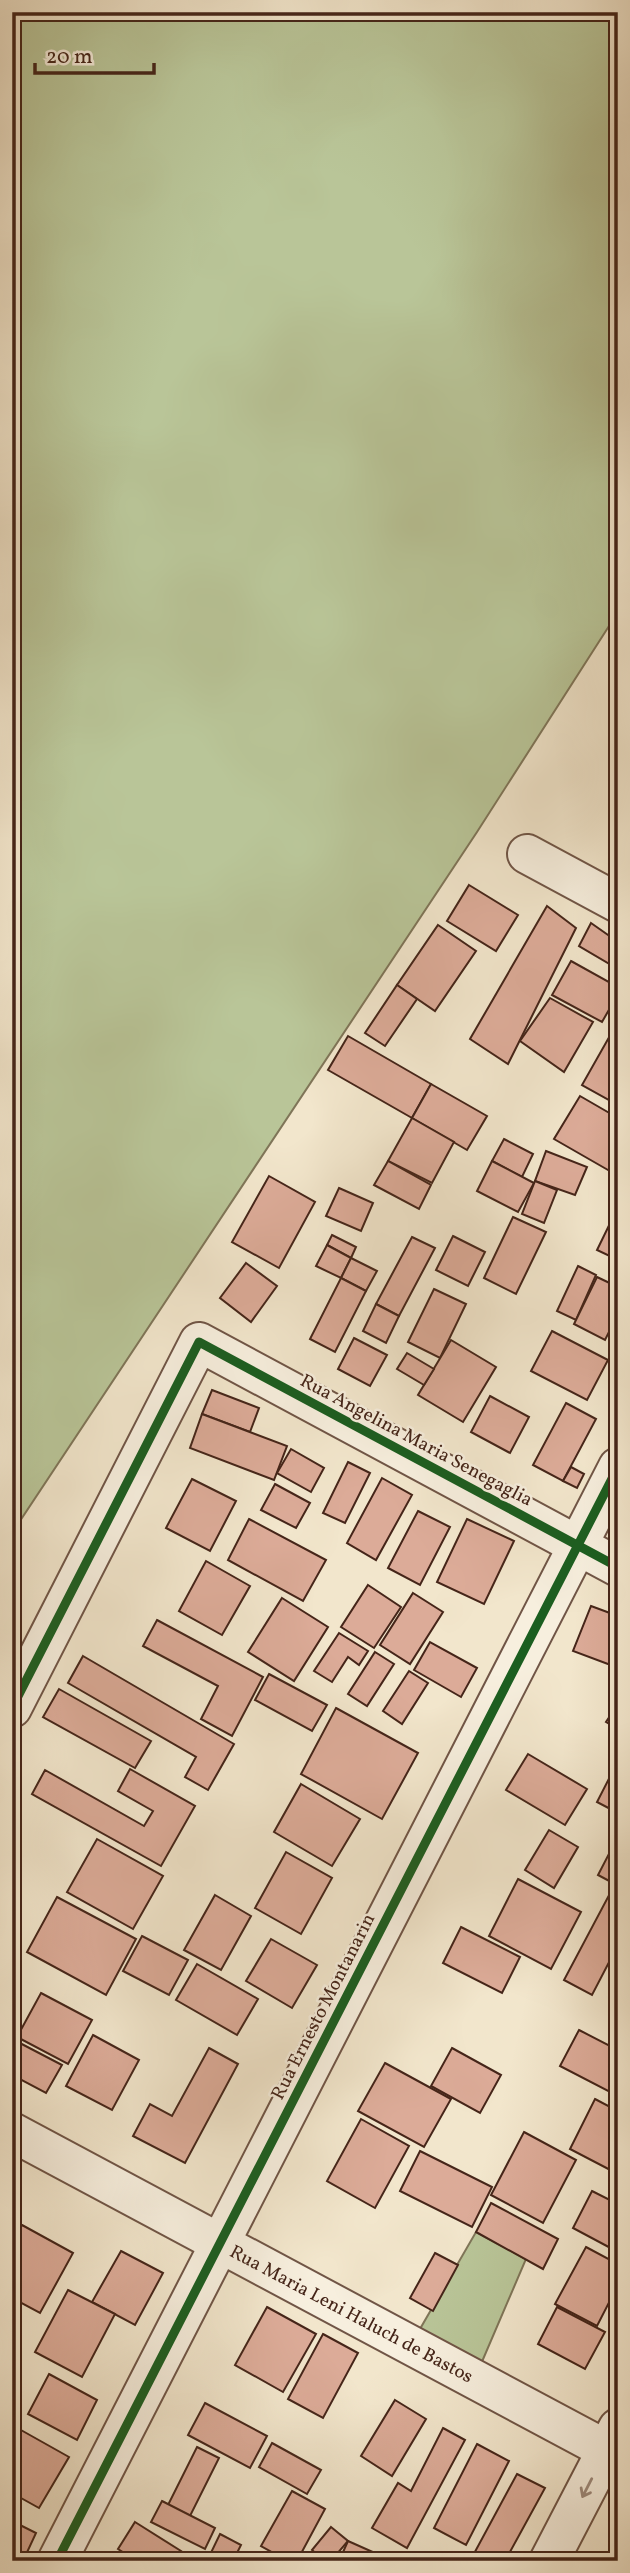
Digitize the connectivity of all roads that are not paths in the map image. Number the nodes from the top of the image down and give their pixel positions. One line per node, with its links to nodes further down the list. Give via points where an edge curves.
1 (527, 854): 2 (street)
2 (618, 903)
3 (618, 1467): 4 (street, Rua Ernesto Montanarin)
4 (578, 1545): 5 (street, Rua Angelina Maria Senegaglia); 6 (street, Rua Angelina Maria Senegaglia, via 199,1342); 8 (street, Rua Ernesto Montanarin)
5 (618, 1567)
6 (12, 1708)
7 (12, 2132): 8 (street, Rua Maria Leni Haluch de Bastos)
8 (220, 2242): 9 (street, Rua Maria Leni Haluch de Bastos); 10 (street, Rua Ernesto Montanarin)
9 (614, 2444): 11 (street, one-way to 11)
10 (57, 2561)
11 (549, 2561)

